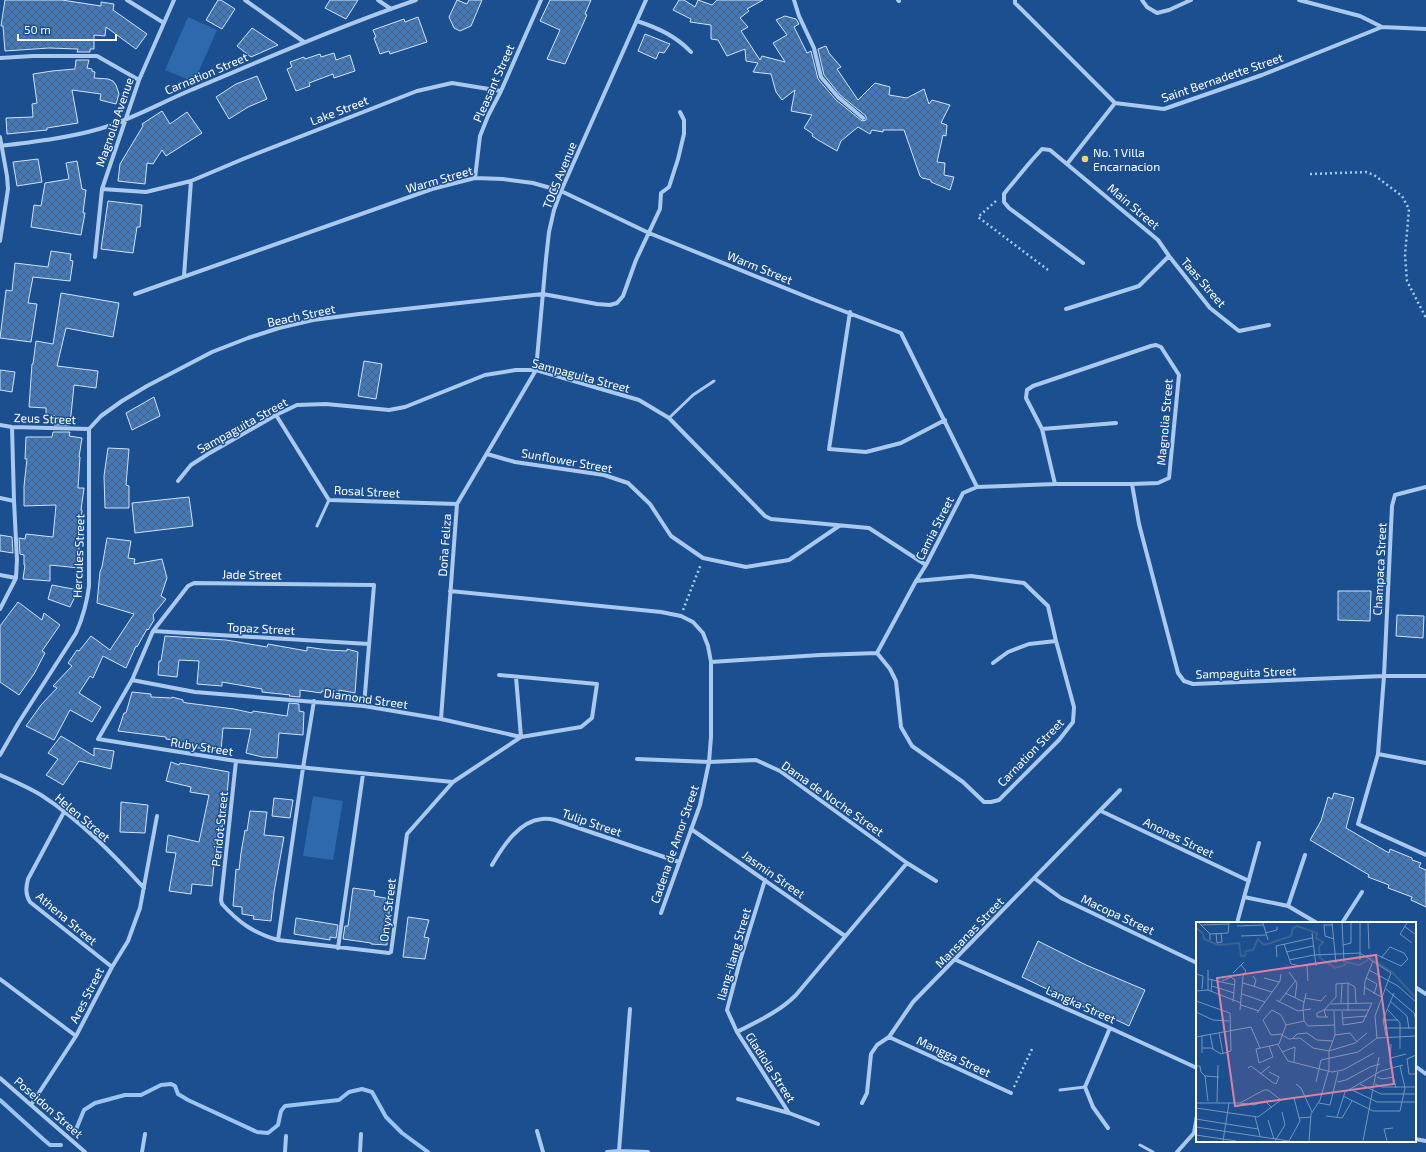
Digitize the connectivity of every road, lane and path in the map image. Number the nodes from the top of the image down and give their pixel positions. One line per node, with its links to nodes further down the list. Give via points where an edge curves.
1 (127, 0): 15 (street)
2 (174, 0): 15 (street, Magnolia Avenue)
3 (244, 0): 18 (street)
4 (378, 0): 13 (street)
5 (416, 0): 13 (street, Carnation Street)
6 (540, 0): 22 (street, Pleasant Street)
7 (646, 0): 14 (street, TOCS Avenue)
8 (794, 0): 25 (street, via 814,48 822,77 838,97)
9 (1142, 0): 10 (street, via 1147,7 1157,13)
10 (1191, 0)
11 (1299, 0): 16 (street, via 1360,16)
12 (1014, 1): 23 (street)
13 (391, 9): 18 (street, Carnation Street)
14 (637, 21): 19 (street, via 665,32); 34 (street, TOCS Avenue)
15 (164, 23): 21 (street, Magnolia Avenue)
16 (1382, 28): 17 (street, Saint Bernadette Street); 23 (street, Saint Bernadette Street, via 1262,75 1164,109)
17 (1426, 30)
18 (304, 42): 26 (street, Carnation Street)
19 (691, 52)
20 (0, 58): 21 (street, via 97,56)
21 (139, 80): 26 (street, Magnolia Avenue)
22 (501, 91): 31 (street, Pleasant Street, via 480,136); 32 (street, Lake Street, via 452,83 417,91)
23 (1115, 103): 29 (street)
24 (680, 112): 36 (street, via 684,127 678,159 669,187 661,193 660,209)
25 (863, 118)
26 (126, 121): 28 (street, Carnation Street, via 85,132); 33 (street, Magnolia Avenue)
27 (0, 137): 28 (street)
28 (0, 146): 37 (street, via 8,189)
29 (1067, 164): 35 (street, Main Street, via 1050,150 1042,149); 39 (street, Main Street, via 1158,240)
30 (1310, 174): 48 (path, via 1366,172 1402,196 1409,209 1405,255 1407,281)
31 (475, 178): 34 (street, Warm Street, via 533,183); 43 (street, Warm Street, via 432,189)
32 (190, 181): 33 (street, Lake Street, via 146,192); 43 (street)
33 (102, 189): 40 (street, Magnolia Avenue)
34 (561, 191): 36 (street, Warm Street); 45 (street, TOCS Avenue, via 549,232)
35 (1004, 194): 41 (street, via 1004,202 1009,208); 42 (path, via 978,216)
36 (649, 233): 45 (street, Beach Street, via 623,296 617,303 597,304); 47 (street, Warm Street)
37 (1, 234): 38 (street)
38 (0, 241)
39 (1169, 256): 46 (street, via 1138,286); 49 (street, Taas Street, via 1210,308 1239,332)
40 (96, 257)
41 (1083, 263)
42 (1048, 270)
43 (184, 276): 44 (street, Warm Street)
44 (135, 294)
45 (543, 294): 50 (street, TOCS Avenue); 58 (street, Beach Street, via 313,320 279,328 212,352 147,386 101,416)
46 (1066, 309)
47 (850, 312): 54 (street, Warm Street, via 900,333); 54 (street, via 829,448 866,452 901,443)
48 (1426, 318)
49 (1269, 325)
50 (536, 370): 52 (street, Sampaguita Street, via 485,375 405,407 389,410 310,404 297,405); 53 (street, Sampaguita Street, via 639,400); 60 (street, Doña Feliza)
51 (714, 381): 53 (lane, via 693,395)
52 (276, 415): 61 (street, Sampaguita Street, via 208,454 191,466); 67 (street, Rosal Street)
53 (669, 418): 71 (street, Sampaguita Street, via 771,519)
54 (945, 420): 64 (street, Warm Street)
55 (1116, 423): 59 (street)
56 (0, 425): 57 (street, Zeus Street)
57 (12, 427): 58 (street, Zeus Street); 68 (street)
58 (89, 429): 97 (street, Hercules Street, via 89,586 83,618)
59 (1042, 429): 62 (street, Magnolia Street); 63 (street, Magnolia Street, via 1026,398 1027,390 1151,346 1161,347 1179,375 1169,478 1158,483)
60 (487, 454): 69 (street, Doña Feliza); 72 (street, Sunflower Street, via 515,462 604,475 628,483 650,504 671,536)
61 (178, 481)
62 (1055, 484): 63 (street, Magnolia Street); 64 (street)
63 (1132, 484): 87 (street, Sampaguita Street, via 1138,524 1178,673 1184,681 1193,684)
64 (977, 487): 73 (street, Camia Street, via 963,493)
65 (1426, 487): 87 (street, Champaca Street, via 1395,495 1393,499)
66 (0, 498): 68 (street)
67 (329, 500): 69 (street, Rosal Street); 70 (lane)
68 (14, 501): 75 (street)
69 (457, 504): 77 (street, Doña Feliza)
70 (317, 526)
71 (839, 526): 72 (street, Sunflower Street, via 789,560 746,567); 73 (street, Sampaguita Street, via 869,528)
72 (702, 558): 79 (path)
73 (926, 565): 76 (street, Camia Street)
74 (0, 575): 75 (street)
75 (16, 578): 78 (street)
76 (916, 581): 81 (street, Carnation Street, via 971,576 1024,583 1048,606); 83 (street, Camia Street)
77 (450, 590): 79 (street); 93 (street, Doña Feliza)
78 (0, 609)
79 (681, 616): 84 (street, Cadena de Amor Street, via 703,633)
80 (153, 631): 82 (street, Topaz Street); 82 (street, Jade Street, via 188,586 194,583 374,585); 90 (street, Jade Street)
81 (1056, 641): 83 (street, Carnation Street, via 1074,707 1073,722 1059,740 998,800 991,802 984,802 963,782 912,746 902,727 896,681); 85 (street, via 1029,644 1008,652)
82 (369, 644): 92 (street, Jade Street)
83 (877, 653): 84 (street)
84 (711, 662): 100 (street, Cadena de Amor Street)
85 (993, 663)
86 (499, 675): 89 (street)
87 (1384, 676): 88 (street, Sampaguita Street); 96 (street, Champaca Street)
88 (1426, 676)
89 (516, 677): 94 (street); 94 (street, Diamond Street, via 596,684 592,718 582,727)
90 (132, 680): 91 (street, Diamond Street, via 195,692); 95 (street, Jade Street)
91 (314, 701): 92 (street, Diamond Street); 102 (street)
92 (364, 706): 93 (street, Diamond Street)
93 (441, 719): 94 (street, Diamond Street)
94 (520, 738): 105 (street, Onyx Street)
95 (98, 739): 99 (street, Ruby Street)
96 (1378, 754): 101 (street); 113 (street, Champaca Street, via 1358,824)
97 (0, 755)
98 (637, 759): 100 (street, Dama de Noche Street)
99 (236, 761): 102 (street, Ruby Street); 124 (street, Peridot Street)
100 (709, 762): 110 (street, Cadena de Amor Street, via 700,805); 115 (street, Dama de Noche Street, via 756,760 780,771)
101 (1426, 763)
102 (303, 768): 103 (street, Ruby Street); 131 (street)
103 (363, 774): 105 (street, Ruby Street); 132 (street)
104 (0, 775): 108 (street, Helen Street, via 41,795)
105 (453, 782): 132 (street, Onyx Street, via 407,834 391,952)
106 (1120, 790): 107 (street, Mansanas Street)
107 (1101, 811): 117 (street, Mansanas Street); 120 (street, Anonas Street)
108 (64, 812): 121 (street, Helen Street, via 84,828); 135 (street, Athena Street, via 28,878 27,898)
109 (157, 816): 121 (street, Ares Street)
110 (691, 829): 114 (street, Cadena de Amor Street); 118 (street, Jasmin Street)
111 (1259, 843): 120 (street)
112 (1305, 855): 125 (street)
113 (1426, 855)
114 (679, 862): 116 (street, Tulip Street, via 543,818 526,824 516,832); 126 (street, Cadena de Amor Street)
115 (907, 863): 119 (street, Dama de Noche Street); 130 (street)
116 (492, 865)
117 (1034, 878): 133 (street, Mansanas Street); 134 (street, Macopa Street, via 1061,898)
118 (765, 880): 130 (street, Jasmin Street); 141 (street, Ilang-ilang Street, via 727,1010)
119 (936, 880)
120 (1248, 882): 123 (street)
121 (144, 888): 135 (street, Ares Street, via 135,924)
122 (1362, 892): 129 (street)
123 (1244, 897): 125 (street); 127 (street)
124 (221, 900): 131 (street, Onyx Street, via 242,924 261,935)
125 (1288, 906): 128 (street)
126 (661, 913)
127 (1237, 922)
128 (1314, 922)
129 (1343, 922)
130 (845, 936): 141 (street, via 786,1004)
131 (278, 940): 132 (street, Onyx Street)
132 (338, 948)
133 (956, 960): 140 (street, Langka Street); 143 (street, Mansanas Street, via 913,1002)
134 (1196, 962)
135 (112, 967): 142 (street, Ares Street)
136 (0, 979): 142 (street)
137 (1416, 988): 138 (street)
138 (1426, 994)
139 (630, 1009): 166 (street)
140 (1110, 1028): 146 (street, Langka Street); 149 (street)
141 (737, 1032): 155 (street, Gladiola Street)
142 (76, 1036): 154 (street, Ares Street)
143 (889, 1037): 151 (street, Mangga Street); 153 (street, Mansanas Street, via 877,1045 872,1054 868,1092)
144 (1032, 1049): 151 (path)
145 (1416, 1067): 147 (street)
146 (1196, 1068)
147 (1426, 1074)
148 (0, 1078): 154 (street, Poseidon Street)
149 (1085, 1087): 150 (lane); 158 (street, via 1093,1107)
150 (1060, 1090)
151 (1011, 1093)
152 (738, 1099): 155 (street, Gladiola Street)
153 (862, 1103)
154 (31, 1105): 167 (street, Poseidon Street)
155 (789, 1113): 157 (street, Gladiola Street)
156 (1196, 1122): 175 (street, via 1194,1133)
157 (818, 1124)
158 (1108, 1128)
159 (537, 1131): 171 (street)
160 (145, 1134): 168 (street)
161 (361, 1134): 170 (street)
162 (286, 1136): 169 (street)
163 (1416, 1139): 164 (street)
164 (1426, 1141)
165 (1140, 1145): 174 (lane)
166 (619, 1151): 172 (street); 173 (street)
167 (85, 1152)
168 (142, 1152)
169 (284, 1152)
170 (360, 1152)
171 (543, 1152)
172 (608, 1152)
173 (648, 1152)
174 (1152, 1152)
175 (1177, 1152)

